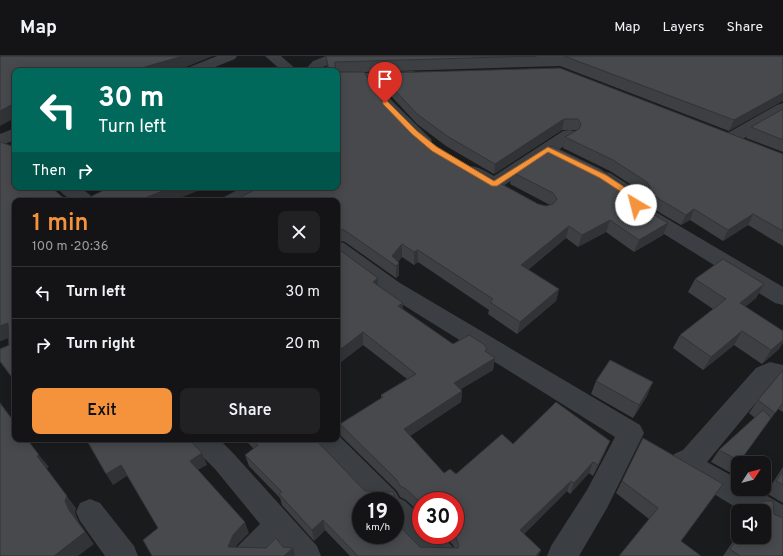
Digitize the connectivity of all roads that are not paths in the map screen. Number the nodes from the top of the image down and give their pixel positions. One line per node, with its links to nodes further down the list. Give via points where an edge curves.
1 (230, 56): 4 (street)
2 (272, 56): 5 (street)
3 (339, 56): 6 (street)
4 (200, 68)
5 (287, 68)
6 (314, 68)
7 (423, 75): 8 (street)
8 (370, 76): 9 (street); 16 (street, via 385,103)
9 (340, 78)
10 (783, 108): 14 (street, via 723,136)
11 (12, 135): 13 (street)
12 (569, 135): 17 (street)
13 (0, 142): 15 (street)
14 (750, 147)
15 (12, 149)
16 (434, 149)
17 (548, 149): 18 (street); 21 (street)
18 (567, 159)
19 (456, 162): 21 (street)
20 (587, 168): 29 (street, via 636,198 636,205 642,212)
21 (494, 184): 24 (street)
22 (70, 190): 25 (street)
23 (252, 190): 26 (street); 27 (street)
24 (513, 194)
25 (82, 198)
26 (237, 198)
27 (264, 198)
28 (340, 250): 33 (street, via 392,288)
29 (783, 296)
30 (783, 375): 34 (street, via 770,372 765,375)
31 (205, 442): 39 (street)
32 (328, 442): 35 (street)
33 (648, 442): 34 (street); 44 (street, via 597,499)
34 (688, 464): 38 (street)
35 (377, 492)
36 (90, 512): 40 (street)
37 (404, 519): 43 (street)
38 (783, 520)
39 (279, 525): 41 (street); 42 (street)
40 (123, 556)
41 (249, 556)
42 (306, 556)
43 (441, 556)
44 (562, 556)

